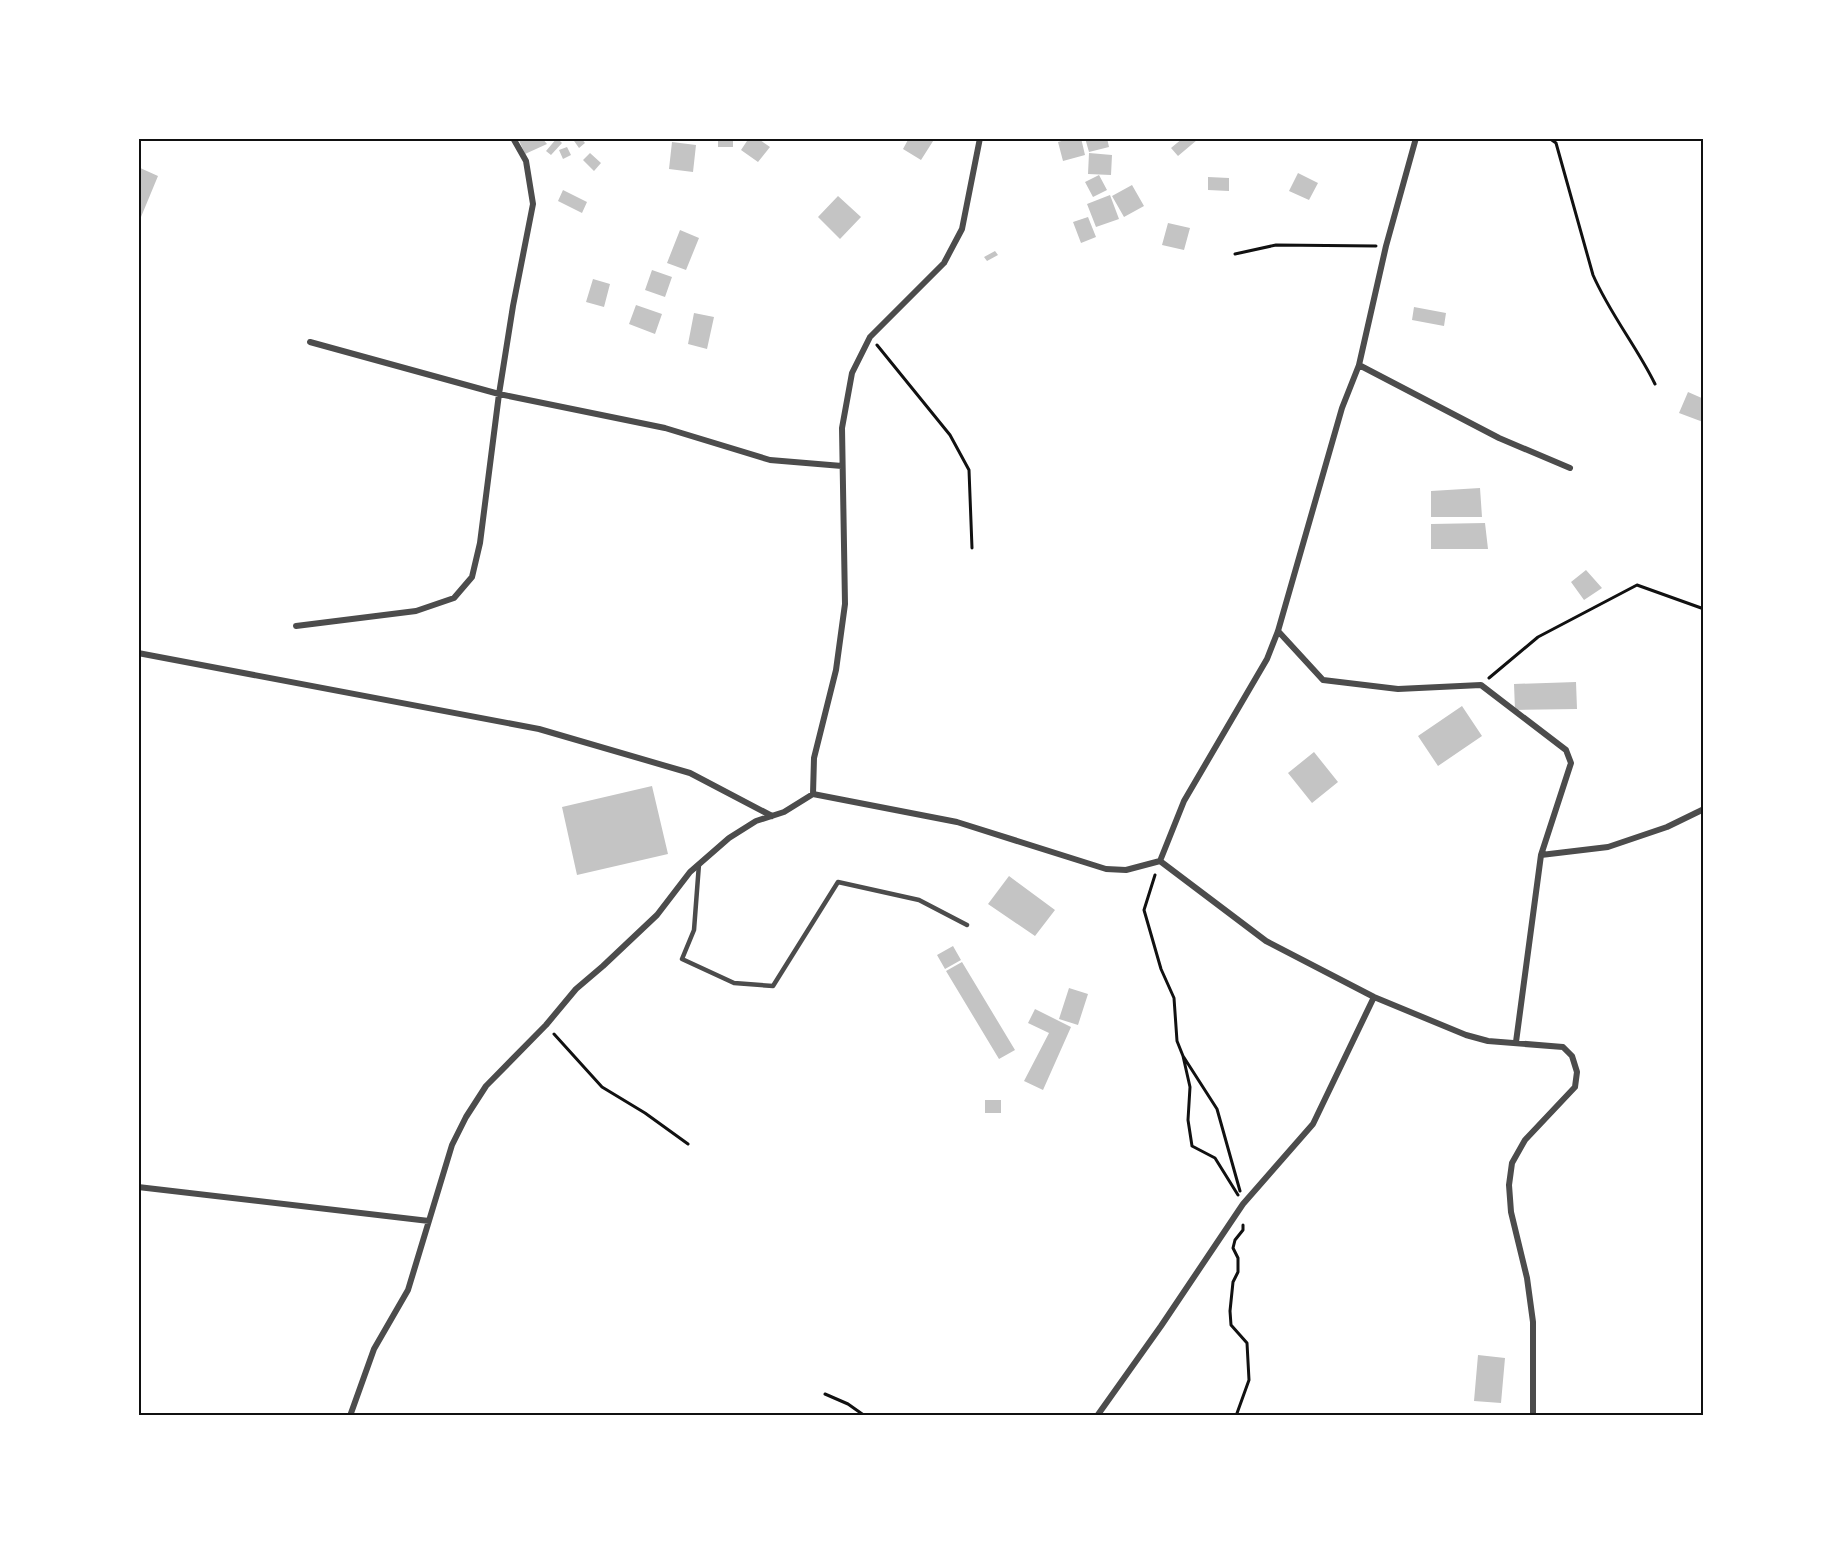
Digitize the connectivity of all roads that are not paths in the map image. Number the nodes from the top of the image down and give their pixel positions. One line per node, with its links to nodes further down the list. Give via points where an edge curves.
1 (513, 138): 6 (street, via 526,162 533,204)
2 (980, 138): 7 (street, via 962,229 944,263 870,337 852,373 842,428)
3 (1416, 138): 5 (street)
4 (310, 342): 6 (street)
5 (1359, 365): 8 (street, via 1499,438); 10 (street, via 1342,408)
6 (499, 394): 7 (street, via 665,428 770,460); 9 (street, via 475,566 472,577 454,598 416,611)
7 (842, 466): 12 (street, via 845,604 836,670 814,758)
8 (1570, 468)
9 (296, 626)
10 (1278, 631): 15 (street, via 1323,680 1398,689 1481,685 1566,750 1571,763); 16 (street, via 1267,659 1184,801)
11 (138, 653): 14 (street, via 539,729 690,773)
12 (813, 794): 14 (street); 16 (street, via 957,822 1106,869 1126,870)
13 (1704, 809): 15 (street, via 1667,827 1608,847)
14 (772, 816): 17 (street, via 729,838)
15 (1541, 855): 20 (street)
16 (1160, 861): 19 (street, via 1266,941)
17 (699, 864): 18 (lane, via 694,930 682,959 734,983 773,986 838,882 919,900); 22 (street, via 657,915 576,989 486,1086 452,1145)
18 (967, 925)
19 (1374, 997): 20 (street, via 1466,1035); 24 (street, via 1313,1124 1243,1204)
20 (1516, 1042): 25 (street, via 1563,1047 1572,1056 1578,1072 1575,1087 1525,1140 1512,1163 1509,1185 1533,1322)
21 (138, 1187): 22 (street)
22 (429, 1221): 23 (street, via 408,1290 374,1348)
23 (350, 1416)
24 (1097, 1416)
25 (1533, 1416)

